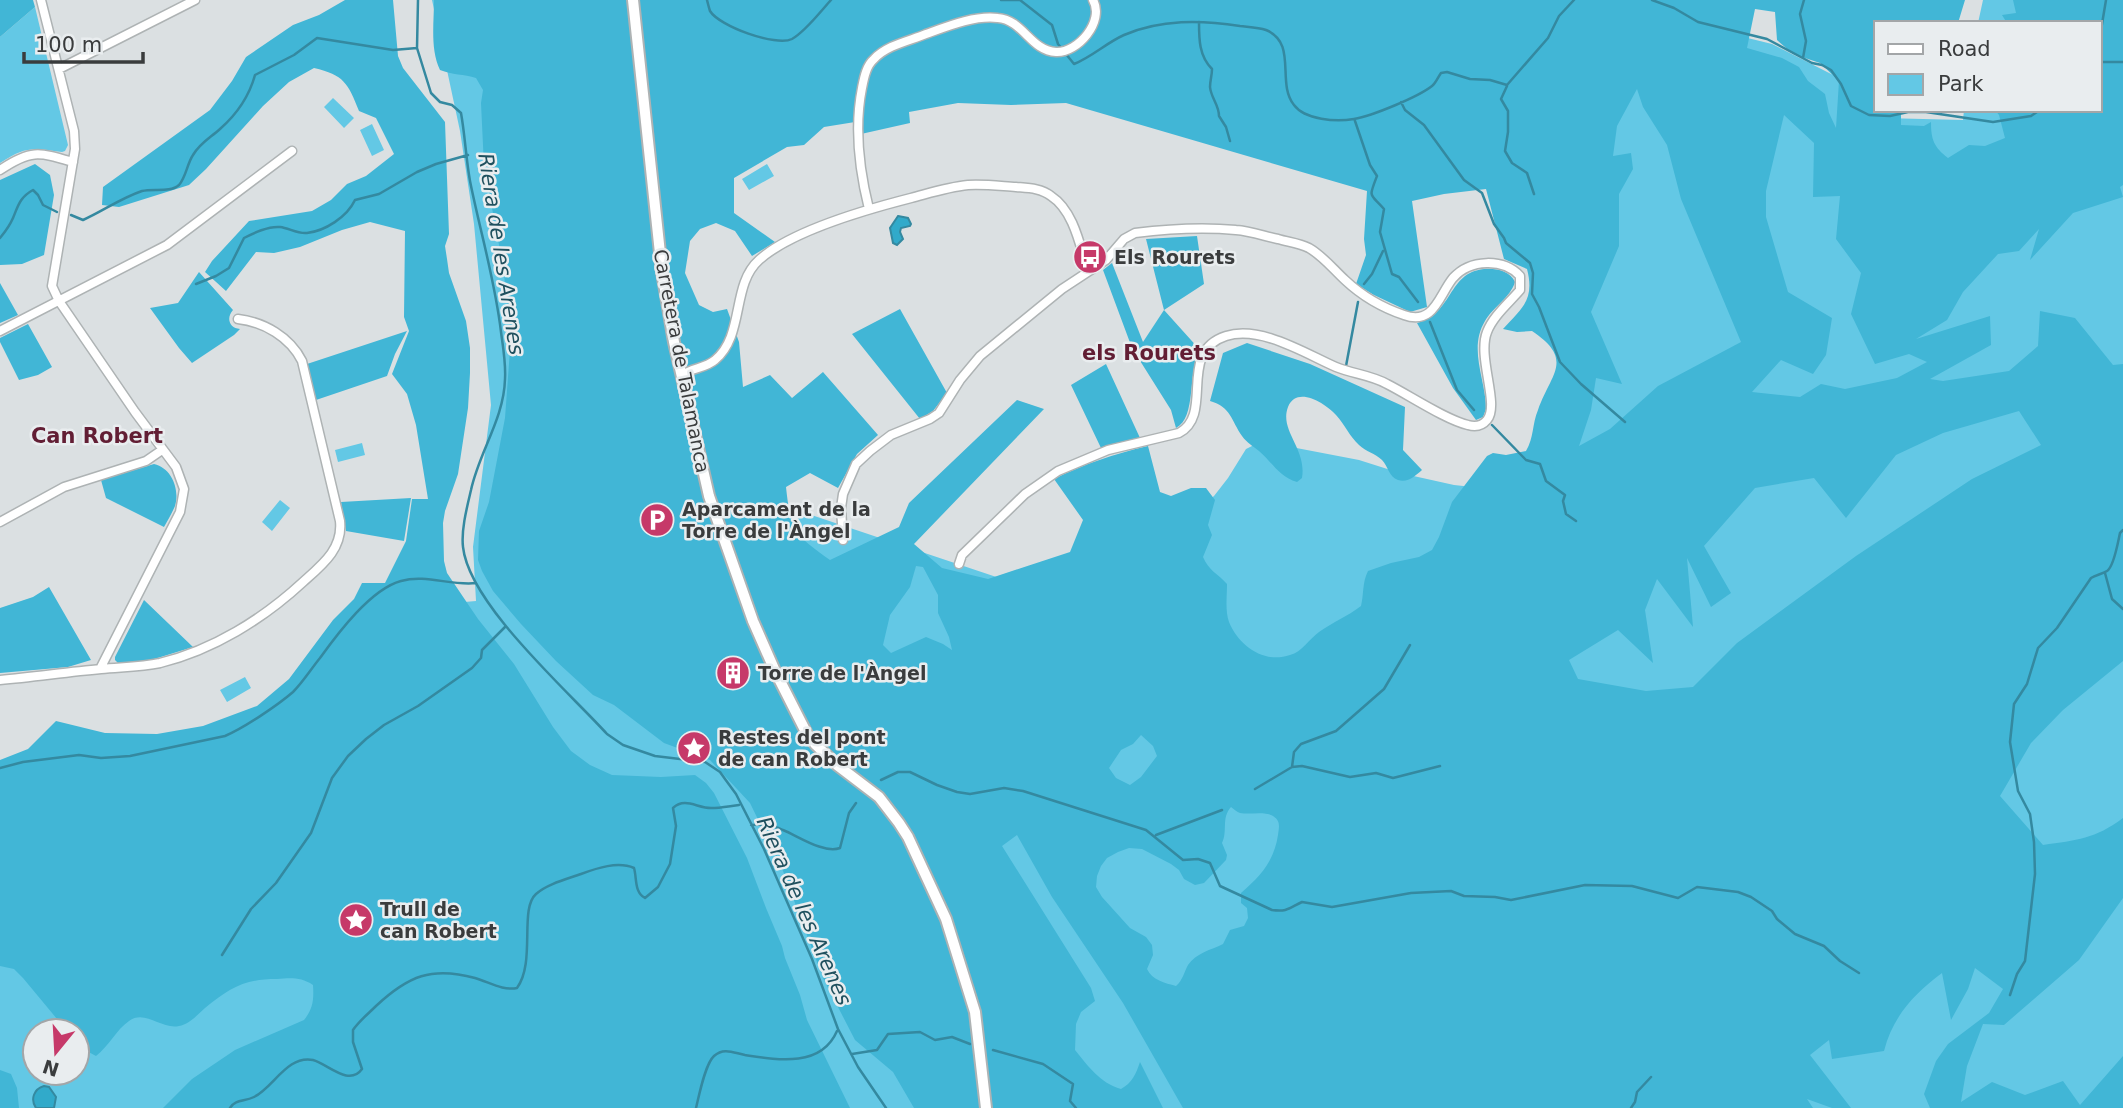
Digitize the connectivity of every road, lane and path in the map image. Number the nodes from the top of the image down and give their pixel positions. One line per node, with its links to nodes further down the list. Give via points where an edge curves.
1 (41, 0): 5 (street)
2 (195, 0): 5 (street)
3 (633, 0): 14 (street, Carretera de Talamanca, via 662,272)
4 (1093, 0): 9 (street, via 1094,24 1070,48 1053,52 1040,47 1012,22 985,18 934,31 881,52 871,61 859,107 858,139)
5 (60, 68): 7 (street, via 75,139)
6 (292, 151): 11 (street, via 167,245)
7 (73, 162): 8 (street, via 28,154); 11 (street, via 52,286)
8 (0, 170)
9 (869, 209): 10 (street, via 970,185 1035,189 1051,195 1066,212); 14 (street, via 766,254 742,289 726,347 714,362)
10 (1088, 271): 17 (street, via 980,356 939,413 891,435 856,464 843,494); 18 (street, via 1135,233 1223,229 1308,248 1359,292 1406,316 1432,311 1454,276 1471,266 1504,266 1515,271 1521,283 1487,331 1483,355 1491,409 1484,423 1471,426 1456,421 1383,382 1280,342 1256,335 1228,335 1213,342 1202,355 1194,414 1185,430 1108,450 1058,471 1025,494 962,555)
11 (59, 302): 13 (street); 15 (street)
12 (238, 319): 19 (street, via 267,327 294,347 302,361 338,513 337,545 267,613 215,642 157,664)
13 (0, 331)
14 (682, 375): 21 (street, Carretera de Talamanca, via 709,496 745,602 775,671 816,745 879,797 900,823 946,919 975,1012)
15 (162, 450): 16 (street, via 146,461 64,487); 19 (street, via 180,474 182,505)
16 (0, 522)
17 (843, 540)
18 (959, 564)
19 (100, 669): 20 (street)
20 (0, 680)
21 (986, 1108)

